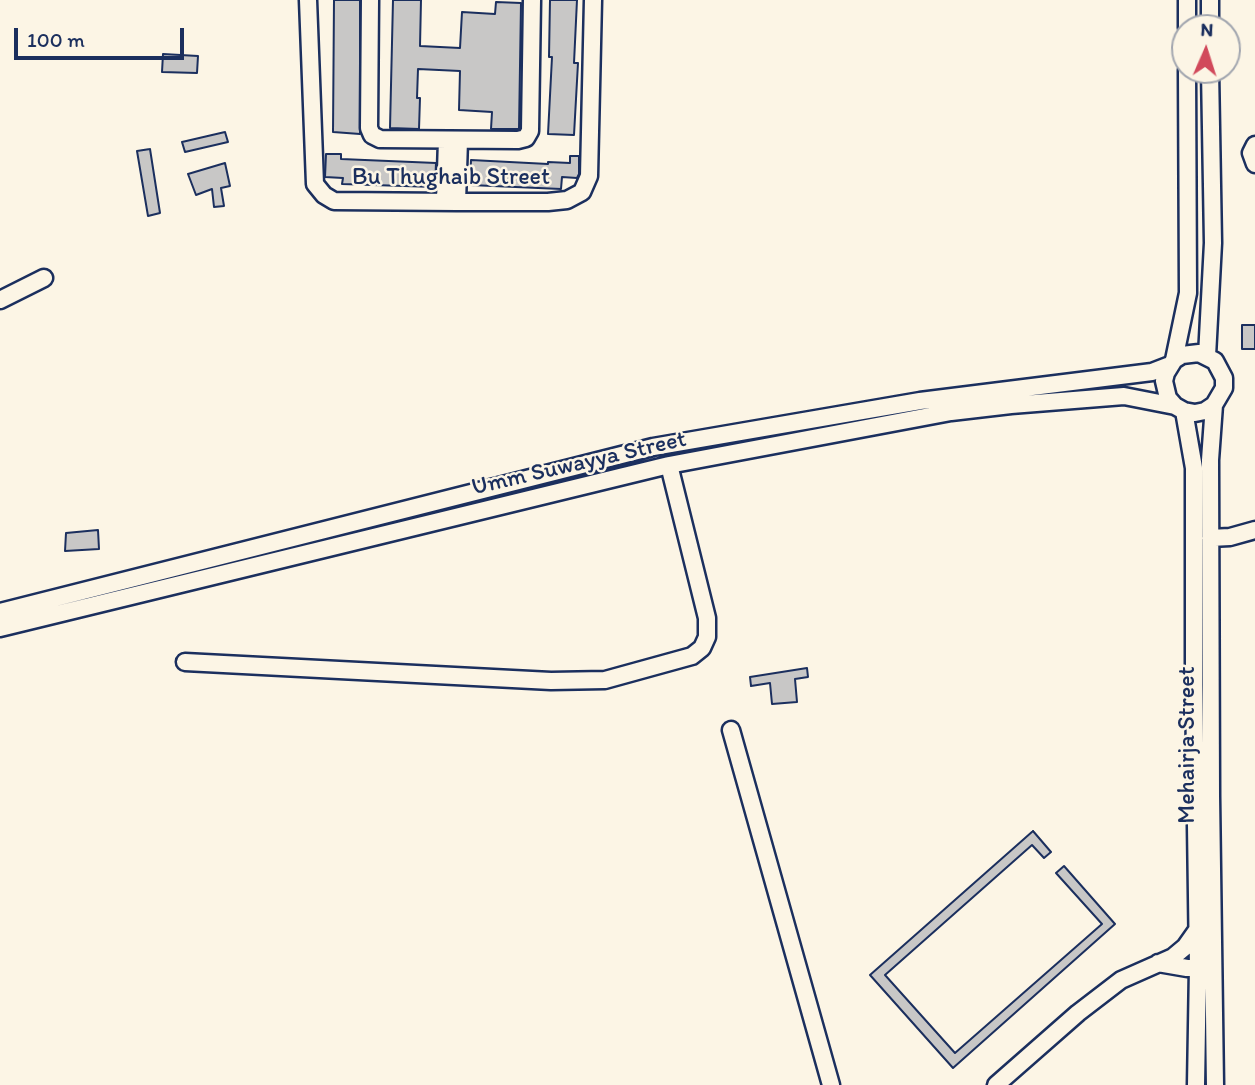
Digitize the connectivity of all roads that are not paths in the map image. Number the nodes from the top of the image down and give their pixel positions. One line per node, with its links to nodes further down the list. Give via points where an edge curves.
1 (308, 0): 10 (street, Bu Thughaib Street, via 315,184 334,201)
2 (370, 0): 7 (street, via 370,132 380,139)
3 (532, 0): 7 (street, via 528,135 518,140)
4 (593, 0): 10 (street, Bu Thughaib Street, via 589,176 582,192 548,202)
5 (1187, 84): 14 (street, via 1188,293)
6 (1210, 84): 13 (street, via 1213,243)
7 (453, 140): 10 (street)
8 (1255, 145): 9 (street, via 1251,153)
9 (1255, 164)
10 (451, 202)
11 (44, 278): 12 (street)
12 (0, 300)
13 (1207, 356): 14 (street, via 1190,353); 15 (street, via 1224,378)
14 (1172, 362): 16 (street, via 1165,390); 20 (street, Umm Suwayya Street, via 1152,372 920,401 653,447)
15 (1214, 405): 16 (street, via 1195,413); 19 (street, Mehairja Street)
16 (1180, 409): 17 (street, Umm Suwayya Street, via 1124,396 1011,405); 24 (street, Mehairja Street, via 1194,468)
17 (669, 465): 21 (street, Umm Suwayya Street); 22 (street, via 707,618 707,637 692,656 605,680 551,681)
18 (1255, 530): 19 (street)
19 (1210, 538): 26 (street, Mehairja Street)
20 (0, 612)
21 (0, 628)
22 (185, 662)
23 (731, 730): 27 (street)
24 (1197, 930): 25 (street, via 1185,947); 26 (street, Mehairja Street)
25 (1158, 963): 26 (street); 28 (street, via 1121,980)
26 (1205, 967): 29 (street, Mehairja Street); 30 (street, Mehairja Street)
27 (831, 1085)
28 (996, 1085)
29 (1196, 1085)
30 (1216, 1085)

